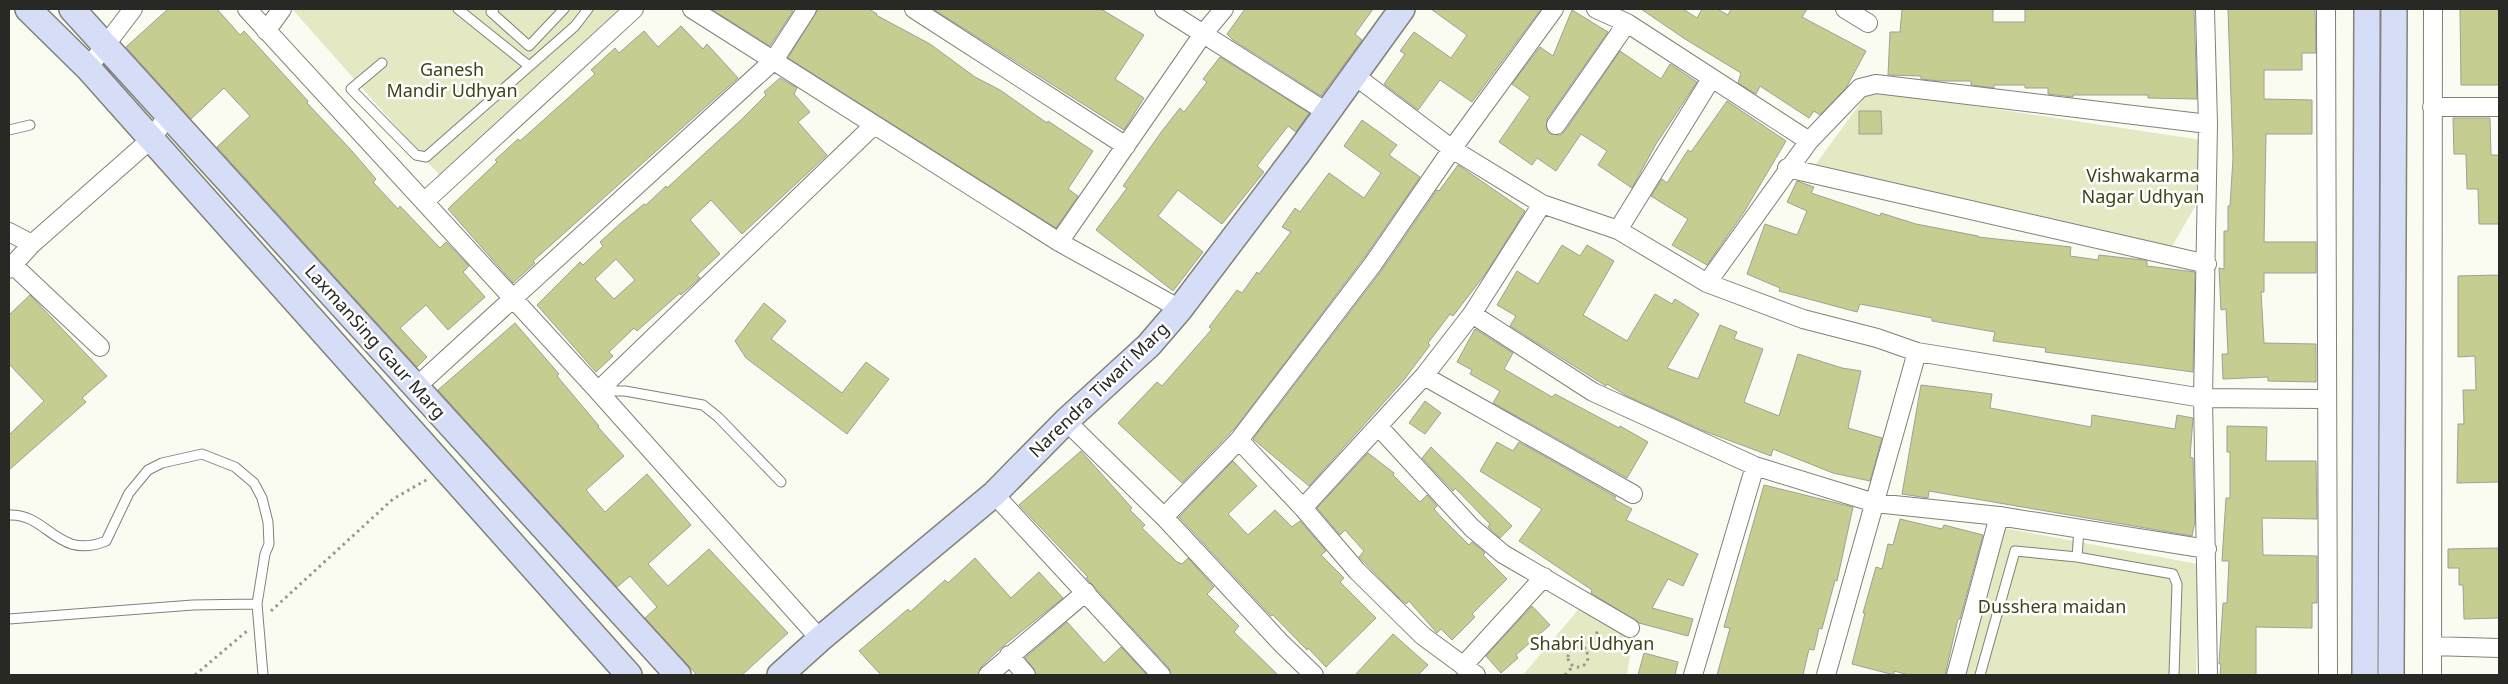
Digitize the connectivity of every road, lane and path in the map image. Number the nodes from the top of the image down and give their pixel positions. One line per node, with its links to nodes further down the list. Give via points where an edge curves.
1 (28, 9): 33 (street, LaxmanSing Gaur Marg)
2 (72, 9): 29 (street, LaxmanSing Gaur Marg)
3 (134, 9): 29 (street)
4 (247, 9): 27 (street)
5 (282, 9): 27 (street)
6 (494, 9): 7 (lane, via 491,12 529,46)
7 (564, 9)
8 (588, 9): 32 (lane, via 575,26)
9 (634, 9): 50 (street)
10 (692, 9): 30 (street)
11 (807, 9): 30 (street)
12 (914, 9): 47 (street)
13 (1164, 9): 28 (street)
14 (1224, 9): 28 (street)
15 (1402, 9): 34 (street, Narendra Tiwari Marg)
16 (1554, 9): 48 (street)
17 (1596, 9): 25 (street)
18 (1845, 9): 26 (street)
19 (2205, 9): 40 (street)
20 (2326, 9): 68 (street)
21 (2366, 9): 89 (street)
22 (2394, 9): 88 (street)
23 (2433, 9): 36 (street)
24 (461, 10): 32 (lane)
25 (1627, 23): 35 (street); 42 (street)
26 (1868, 23)
27 (266, 30): 50 (street)
28 (1203, 34): 38 (street); 47 (street)
29 (106, 46): 33 (street); 39 (street, LaxmanSing Gaur Marg)
30 (774, 60): 43 (street); 59 (street)
31 (382, 63): 32 (lane, via 351,89 416,155 426,157)
32 (529, 66)
33 (88, 68): 45 (street, LaxmanSing Gaur Marg)
34 (1354, 75): 38 (street, Narendra Tiwari Marg); 48 (street)
35 (1711, 79): 46 (street); 52 (street)
36 (2432, 107): 37 (street); 96 (street)
37 (2499, 107)
38 (1328, 113): 60 (street, Narendra Tiwari Marg)
39 (168, 116): 45 (street); 65 (street, LaxmanSing Gaur Marg)
40 (2208, 124): 46 (street, via 1876,84 1860,88); 56 (street)
41 (30, 125): 44 (lane)
42 (1556, 125)
43 (873, 126): 54 (street); 66 (street)
44 (9, 130)
45 (150, 140): 55 (street); 73 (street, LaxmanSing Gaur Marg)
46 (1808, 141): 49 (street)
47 (1126, 146): 54 (street)
48 (1452, 148): 51 (street); 71 (street, via 1373,264)
49 (1787, 168): 56 (street); 58 (street)
50 (424, 202): 59 (street)
51 (1542, 204): 52 (street); 61 (street)
52 (1618, 230): 58 (street)
53 (9, 232): 55 (street)
54 (1059, 242): 60 (street)
55 (32, 244): 57 (street)
56 (2207, 264): 67 (street)
57 (11, 267): 62 (street)
58 (1707, 283): 63 (street, via 1803,319)
59 (513, 298): 65 (street); 66 (street)
60 (1180, 309): 69 (street, Narendra Tiwari Marg, via 1149,345)
61 (1472, 314): 64 (street); 72 (street, via 1593,392)
62 (100, 347)
63 (1917, 352): 67 (street); 77 (street)
64 (1424, 376): 70 (street); 76 (street)
65 (416, 388): 105 (street, LaxmanSing Gaur Marg)
66 (598, 391): 74 (lane, via 625,391 703,405 718,416); 95 (street)
67 (2203, 398): 68 (street); 83 (street)
68 (2327, 399): 118 (street)
69 (1066, 421): 75 (street, Narendra Tiwari Marg); 81 (street)
70 (1378, 426): 78 (street); 85 (street, via 1472,528 1503,554)
71 (1239, 440): 78 (street); 81 (street)
72 (1755, 466): 77 (street); 112 (street)
73 (446, 468): 90 (path, via 393,499); 104 (street, LaxmanSing Gaur Marg)
74 (781, 482)
75 (994, 494): 86 (street); 95 (street, Narendra Tiwari Marg)
76 (1633, 494)
77 (1875, 503): 80 (street); 113 (street)
78 (1303, 508): 101 (street, via 1357,571 1423,636)
79 (9, 516): 87 (lane, via 27,519 66,543 80,547 95,545 106,541 129,493 148,470 162,463 202,454 235,468 254,483 262,498 269,544)
80 (1999, 516): 82 (street); 114 (street)
81 (1164, 517): 110 (street)
82 (2079, 529): 83 (street); 84 (lane)
83 (2207, 549): 117 (street)
84 (2077, 557): 115 (lane, via 2015,551); 116 (lane, via 2173,574 2177,584)
85 (1544, 577): 94 (street); 101 (street)
86 (1086, 592): 99 (street); 109 (street)
87 (257, 604): 91 (lane, via 193,605); 103 (lane)
88 (2391, 609): 89 (street); 120 (street)
89 (2365, 610): 119 (street)
90 (268, 613)
91 (9, 619)
92 (253, 626): 102 (path)
93 (1602, 627): 98 (path)
94 (1630, 628)
95 (820, 639): 106 (street, Narendra Tiwari Marg)
96 (2432, 646): 97 (street); 121 (street)
97 (2499, 648)
98 (1584, 650): 100 (path, via 1588,655 1585,664); 100 (path, via 1578,647 1569,651 1568,661)
99 (1010, 655): 107 (street); 108 (street)
100 (1573, 666): 111 (path)
101 (1470, 671)
102 (195, 675)
103 (263, 675)
104 (629, 675)
105 (678, 675)
106 (780, 675)
107 (988, 675)
108 (1026, 675)
109 (1161, 675)
110 (1314, 675)
111 (1565, 675)
112 (1694, 675)
113 (1826, 675)
114 (1956, 675)
115 (1980, 675)
116 (2174, 675)
117 (2208, 675)
118 (2328, 675)
119 (2365, 675)
120 (2391, 675)
121 (2432, 675)

